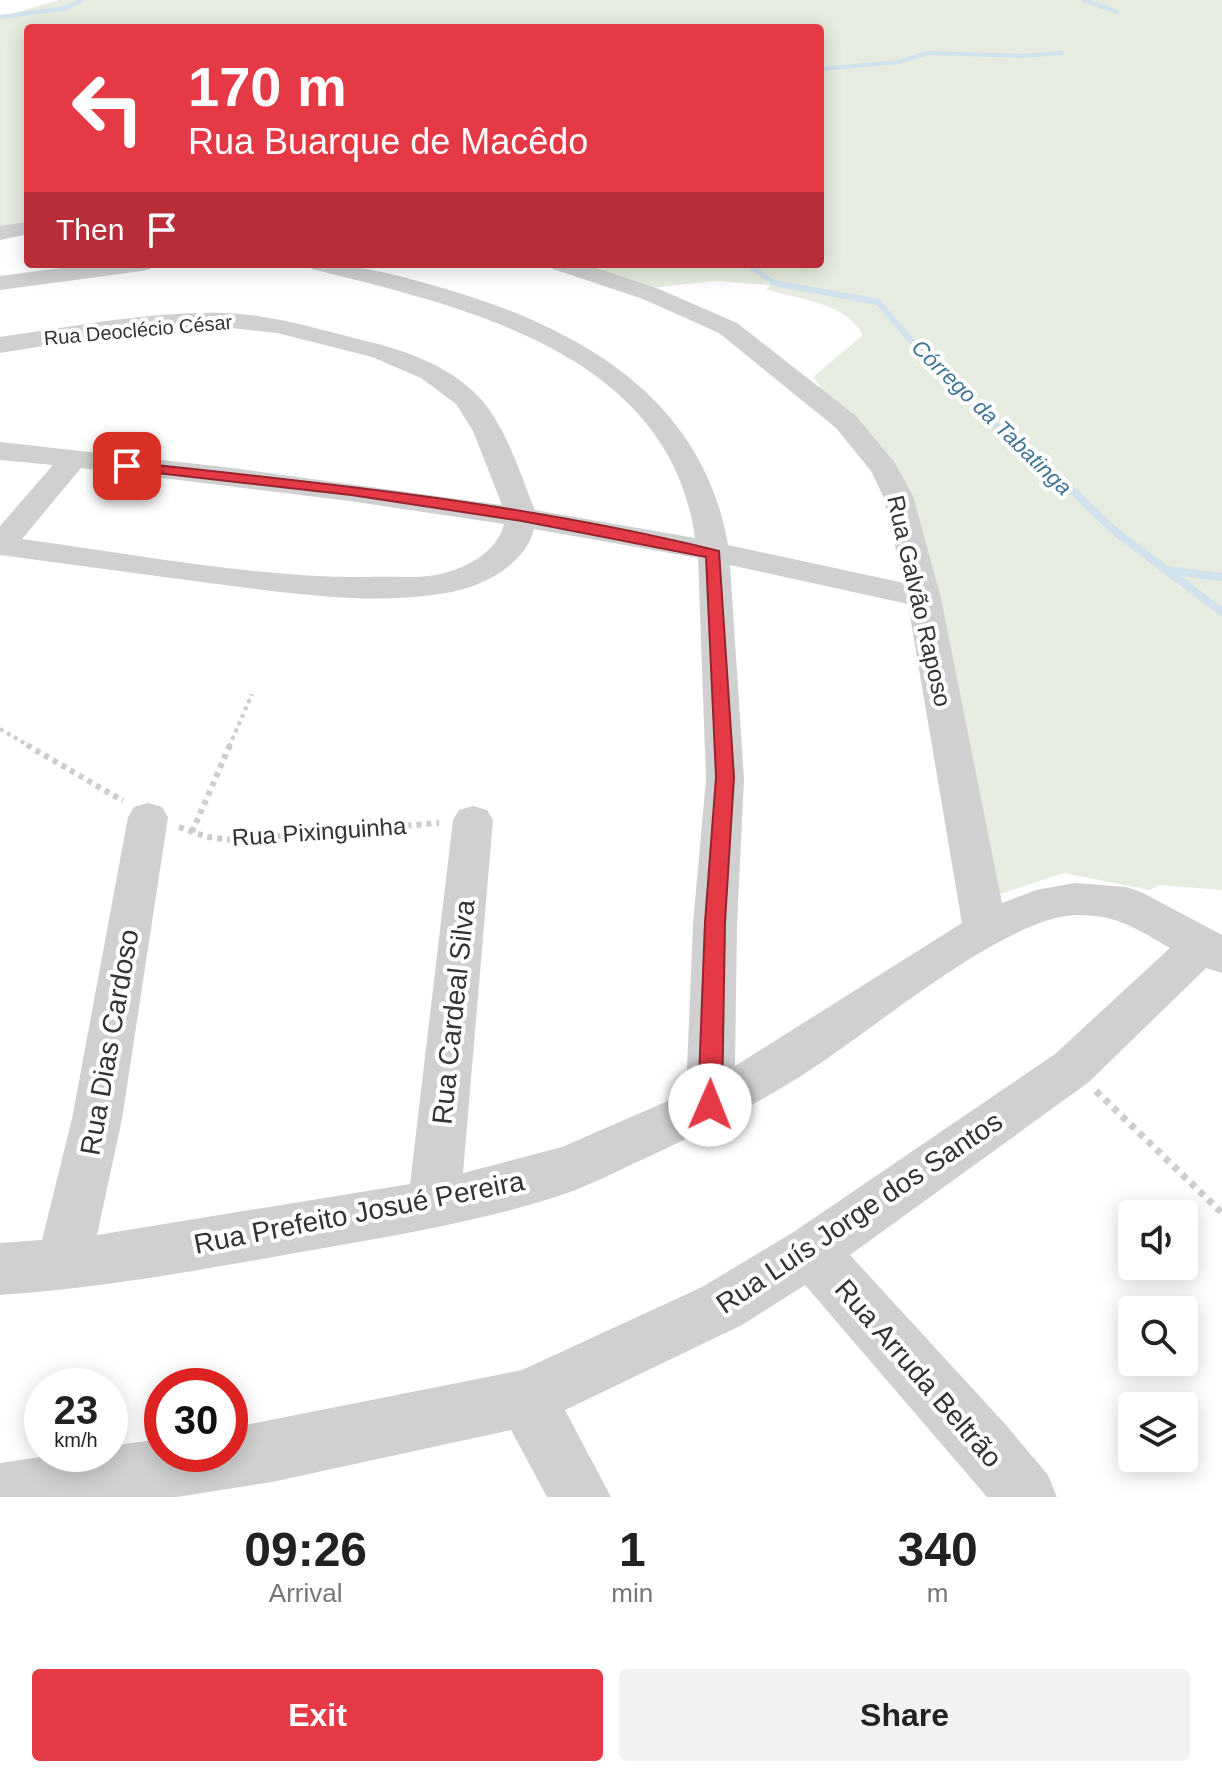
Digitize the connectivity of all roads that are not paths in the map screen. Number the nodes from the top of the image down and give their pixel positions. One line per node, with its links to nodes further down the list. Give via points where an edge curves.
1 (24, 229): 2 (street)
2 (0, 233)
3 (112, 268): 6 (street)
4 (338, 268): 12 (street, via 516,322 625,385 683,454 706,513)
5 (573, 268): 13 (street, Rua Galvão Raposo, via 728,328 846,422 875,453 898,496)
6 (0, 283)
7 (0, 345): 10 (street, Rua Deoclécio César, via 105,329 223,320 308,332 381,352 430,372 466,399 487,431)
8 (0, 451): 9 (street)
9 (74, 459): 10 (street, via 286,481); 11 (street)
10 (522, 516): 11 (street, via 515,543 486,568 446,583 417,586 319,587); 12 (street)
11 (0, 546)
12 (713, 554): 13 (street); 18 (street, via 725,777)
13 (924, 598): 16 (street, Rua Galvão Raposo)
14 (148, 817): 21 (street, Rua Dias Cardoso, via 97,1119)
15 (473, 820): 19 (street, Rua Cardeal Silva)
16 (985, 930): 17 (street, Rua Prefeito Josué Pereira, via 1056,902 1126,903); 18 (street, Rua Prefeito Josué Pereira)
17 (1212, 950): 20 (street, Rua Luís Jorge dos Santos, via 1072,1068)
18 (710, 1105): 19 (street, Rua Prefeito Josué Pereira, via 569,1169)
19 (434, 1204): 21 (street, Rua Prefeito Josué Pereira)
20 (811, 1251): 23 (street, Rua Luís Jorge dos Santos, via 722,1306); 26 (street, Rua Arruda Beltrão)
21 (63, 1265): 22 (street, Rua Prefeito Josué Pereira)
22 (0, 1269)
23 (526, 1398): 24 (street, Rua Luís Jorge dos Santos, via 272,1452); 25 (street)
24 (0, 1494)
25 (580, 1497)
26 (1026, 1497)

